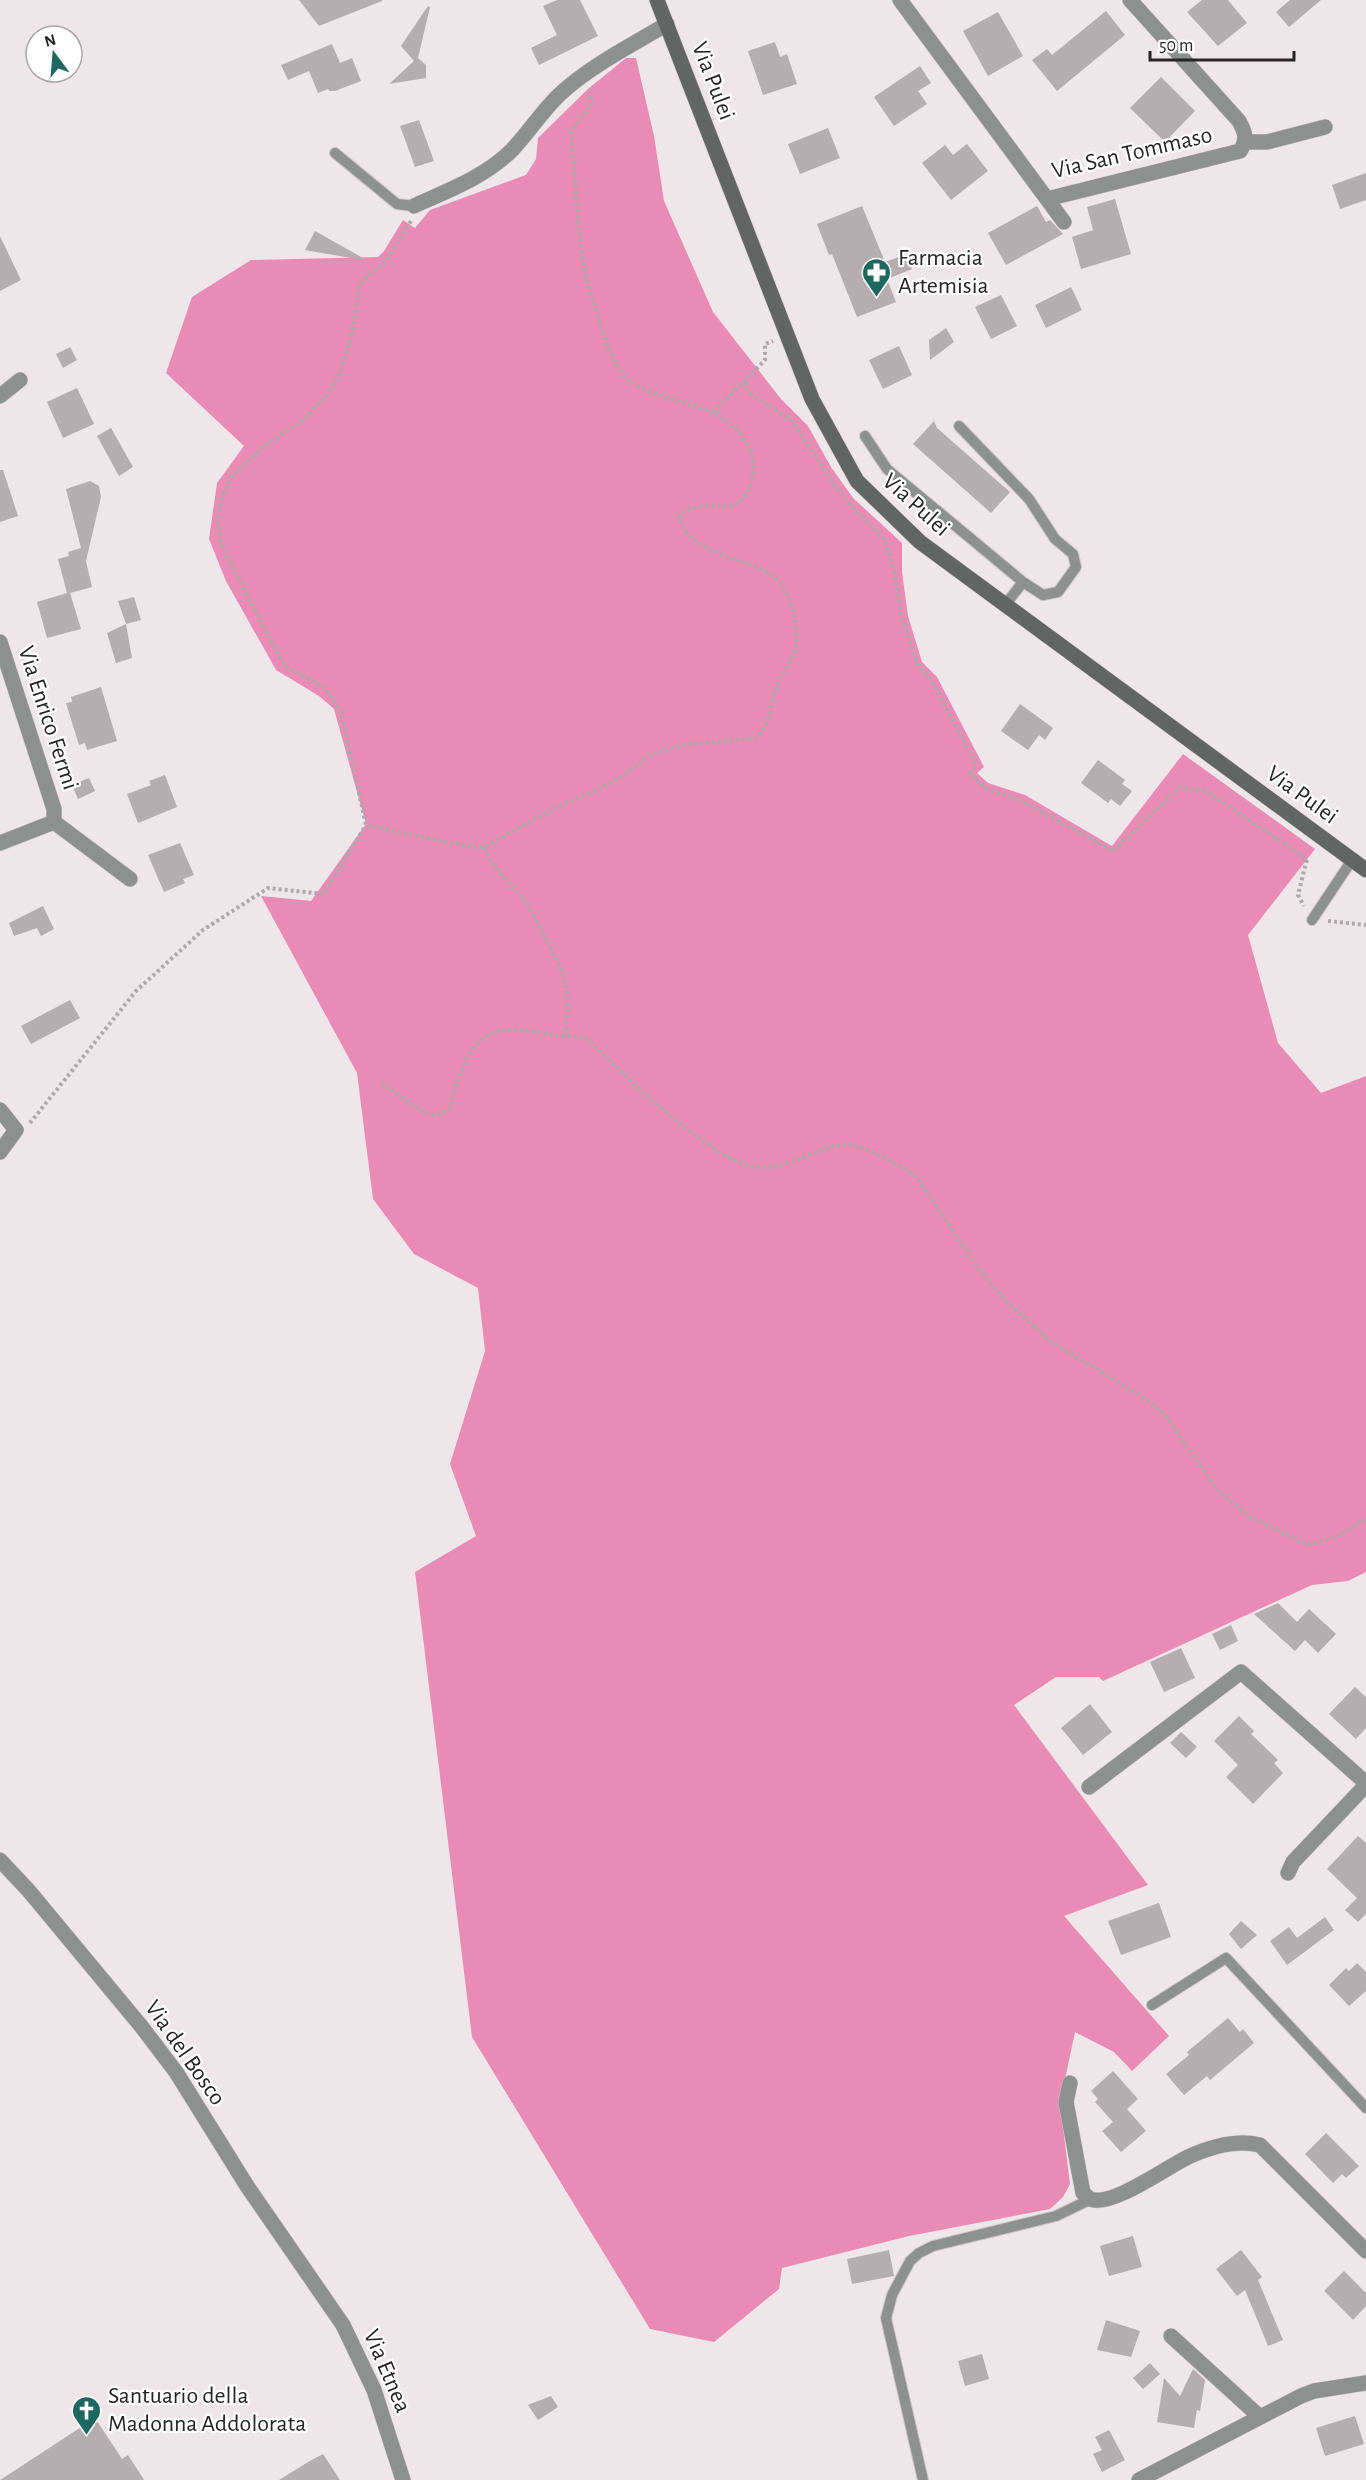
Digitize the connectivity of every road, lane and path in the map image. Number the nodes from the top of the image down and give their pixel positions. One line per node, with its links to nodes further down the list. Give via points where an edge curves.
1 (657, 0): 4 (main road, Via Pulei)
2 (900, 0): 9 (street, Via San Tommaso)
3 (1130, 0): 7 (street, Via San Tommaso, via 1239,121)
4 (667, 24): 5 (street); 12 (main road, Via Pulei)
5 (580, 79): 10 (street, via 560,94 495,166); 16 (path, via 592,103 571,131 584,269 608,349 622,374 636,387)
6 (1325, 128): 7 (street, via 1267,142)
7 (1246, 142): 9 (street, Via San Tommaso, via 1240,150)
8 (335, 153): 10 (lane, via 398,204)
9 (1047, 198): 11 (street)
10 (414, 206): 23 (path, via 410,225 384,264 360,283 352,335 339,374 326,397 231,477 218,519 221,545 284,665 325,688 341,712)
11 (1064, 222)
12 (787, 334): 14 (path, via 765,344 765,360); 20 (main road, Via Pulei, via 812,399 857,481 920,543)
13 (20, 380): 15 (street)
14 (745, 382): 16 (path); 29 (path, via 750,393 792,421 843,497 885,540 917,664 933,681 976,764 970,774 986,788 1020,800 1113,851 1180,787 1206,791 1307,859 1298,895)
15 (0, 396)
16 (714, 412): 25 (path, via 749,445 752,482 744,498 732,505 694,507 679,517 687,533 698,542 773,576 788,596 797,630 795,649 773,694 768,724 755,738 682,745 652,754 624,775)
17 (959, 426): 19 (lane, via 1029,500 1055,539 1076,560 1076,567 1058,592 1043,595)
18 (866, 436): 19 (lane, via 887,469)
19 (1023, 582): 20 (lane)
20 (1005, 605): 26 (main road, Via Pulei)
21 (0, 642): 22 (street, Via Enrico Fermi, via 54,809)
22 (54, 822): 24 (street, Via Enrico Fermi); 28 (street)
23 (366, 825): 25 (path); 34 (path, via 324,894 268,888 204,930 136,991 28,1125)
24 (0, 843)
25 (484, 847): 31 (path, via 490,862 527,904 561,968 568,993)
26 (1352, 860): 27 (main road, Via Pulei); 29 (lane)
27 (1366, 870)
28 (130, 879)
29 (1312, 920): 30 (path)
30 (1366, 925)
31 (566, 1036): 32 (path, via 516,1029 479,1040 471,1049 452,1095 452,1107 442,1114 423,1111); 36 (path, via 579,1035 589,1040 640,1090 734,1160 751,1166 778,1166 842,1144 853,1145 907,1169 1007,1302 1050,1341 1164,1413 1219,1492 1251,1517 1308,1545 1338,1536)
32 (381, 1083)
33 (0, 1110): 34 (street)
34 (16, 1130): 35 (street)
35 (0, 1152)
36 (1366, 1520)
37 (1366, 1784): 38 (street, via 1241,1672); 40 (street, via 1293,1862)
38 (1089, 1787)
39 (0, 1860): 46 (street, Via del Bosco, via 169,2063 247,2186)
40 (1288, 1873)
41 (1152, 2005): 43 (lane, via 1226,1958)
42 (1070, 2082): 44 (street, via 1066,2102 1083,2193)
43 (1366, 2108)
44 (1091, 2199): 45 (street, via 1104,2200 1133,2189 1187,2158 1216,2146 1244,2141 1260,2145); 51 (lane, via 1056,2216 933,2246 910,2261 892,2295 886,2318)
45 (1366, 2251)
46 (317, 2284): 50 (street, Via Etnea, via 360,2356)
47 (1171, 2336): 49 (street)
48 (1366, 2384): 49 (street, via 1314,2391)
49 (1260, 2417): 52 (street)
50 (404, 2480)
51 (923, 2480)
52 (1139, 2480)

